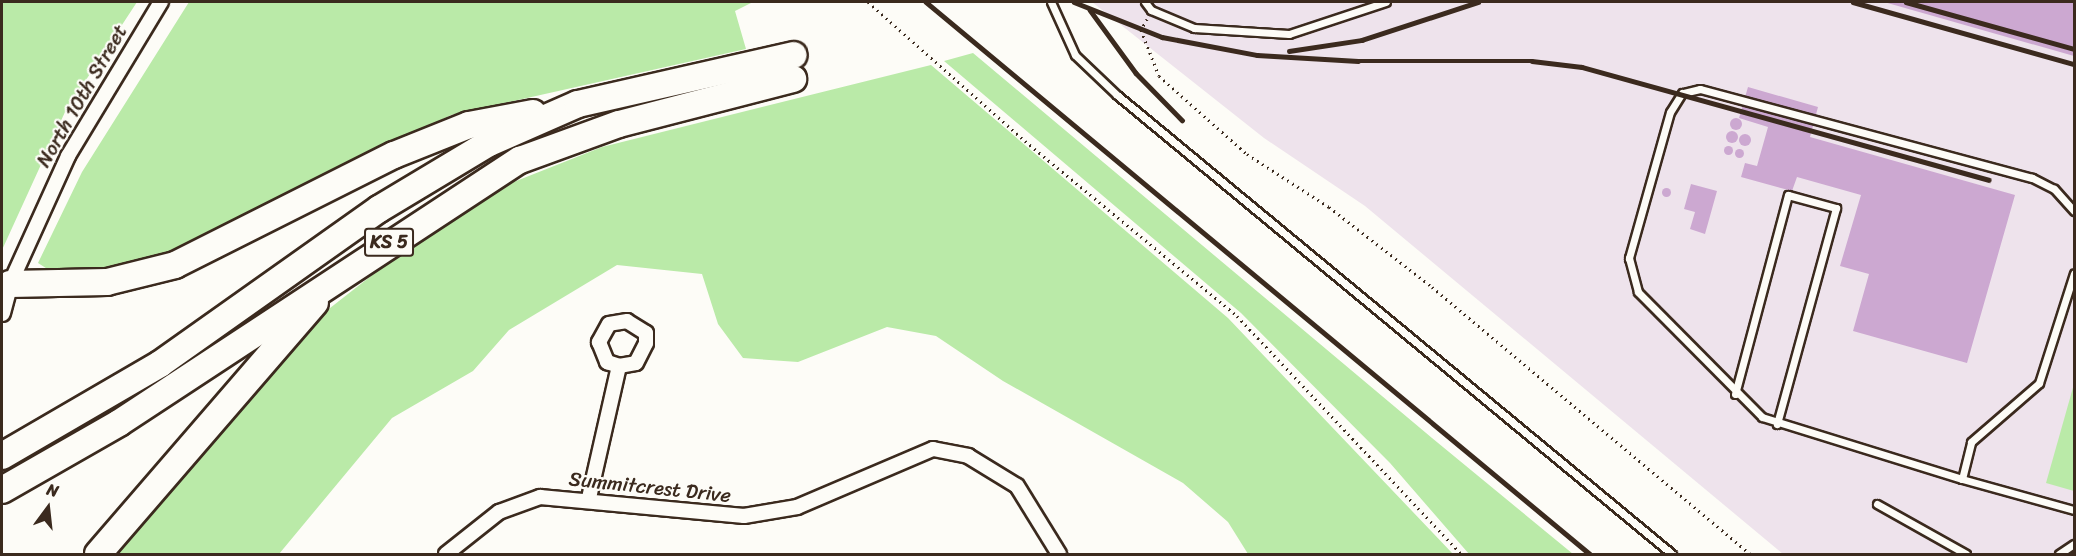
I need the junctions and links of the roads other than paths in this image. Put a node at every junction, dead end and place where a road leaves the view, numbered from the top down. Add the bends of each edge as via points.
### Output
1 (161, 2) edge
2 (1051, 2) edge
3 (1145, 2) edge
4 (1386, 2) edge
5 (578, 104) junction
6 (2074, 211) edge
7 (344, 271) junction
8 (2074, 273) edge
9 (10, 284) junction
10 (2, 313) edge
11 (619, 366) dead end
12 (1735, 393) junction
13 (1777, 424) junction
14 (2, 456) edge
15 (1962, 479) junction
16 (11, 486) edge
17 (589, 498) junction
18 (1877, 504) dead end
19 (2074, 510) edge
20 (2074, 544) edge
21 (98, 555) edge
22 (446, 555) edge
23 (1059, 555) edge
24 (1672, 555) edge
25 (1966, 555) edge
26 (2059, 555) edge

1 - 9 street, North 10th Street via 68,156
2 - 24 lane via 1075,55 1117,95
3 - 4 lane via 1151,10 1194,28 1289,34
5 - 7 highway, KS 5 via 793,67 520,160
5 - 9 highway via 469,125 394,155 176,265 107,282
5 - 14 highway, KS 5 via 489,143 379,209 160,364
6 - 12 lane via 2054,189 2032,178 1700,89 1682,93 1670,112 1629,258 1632,276 1638,292
7 - 16 highway, KS 5 via 119,423
7 - 21 highway
8 - 15 lane via 2039,383 1971,442
9 - 10 street, North 10th Street
11 - 17 street
12 - 13 lane
12 - 13 lane via 1788,195 1836,208
13 - 15 lane
15 - 19 lane
17 - 22 street, Summitcrest Drive via 540,497 513,505 474,528
17 - 23 street, Summitcrest Drive via 744,516 807,503 920,451 952,451 987,465 1017,486
18 - 25 lane
20 - 26 lane

